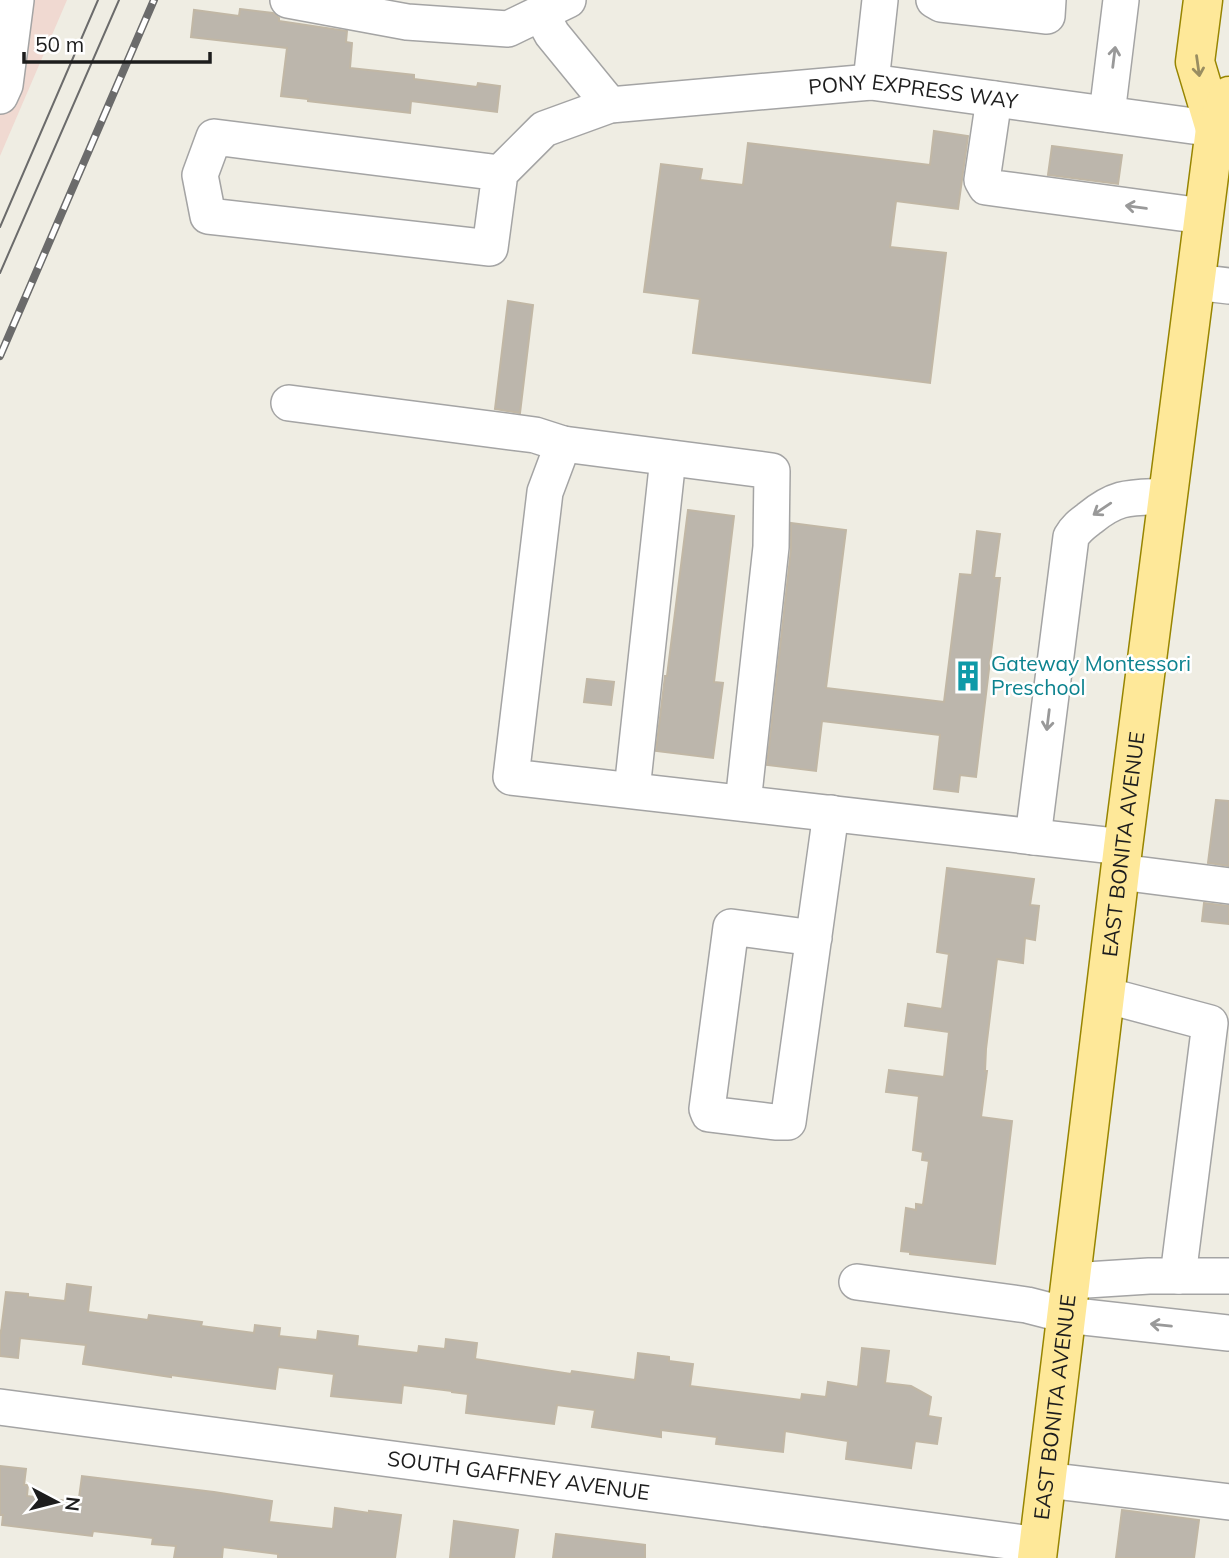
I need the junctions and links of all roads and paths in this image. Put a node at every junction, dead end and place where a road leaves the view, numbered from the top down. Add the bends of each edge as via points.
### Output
1 (16, 0) edge
2 (288, 0) edge
3 (880, 0) edge
4 (934, 0) edge
5 (1048, 0) edge
6 (1121, 0) edge
7 (1203, 0) edge
8 (554, 7) edge
9 (871, 82) junction
10 (0, 96) edge
11 (994, 99) junction
12 (610, 105) junction
13 (1107, 114) junction
14 (1224, 119) edge
15 (500, 173) junction
16 (1203, 216) junction
17 (1212, 284) edge
18 (289, 403) dead end
19 (563, 444) junction
20 (668, 458) junction
21 (1168, 496) junction
22 (632, 790) junction
23 (743, 803) junction
24 (831, 813) junction
25 (1032, 837) junction
26 (1122, 860) junction
27 (1229, 886) edge
28 (814, 938) junction
29 (1105, 995) junction
30 (1178, 1276) junction
31 (1229, 1276) edge
32 (857, 1282) dead end
33 (1069, 1298) junction
34 (1229, 1333) edge
35 (0, 1407) edge
36 (1046, 1480) junction
37 (1229, 1502) edge
38 (1038, 1551) edge

1 - 10 street
2 - 8 street via 407,22 508,29
3 - 9 street
4 - 5 street via 1046,16
13 -> 6 street
7 -> 14 main road, EAST BONITA AVENUE via 1195,62
8 - 12 street via 552,34
9 - 11 street, PONY EXPRESS WAY
9 - 12 street, PONY EXPRESS WAY
11 - 13 street, PONY EXPRESS WAY
16 -> 11 street via 986,187 982,180
12 - 15 street, PONY EXPRESS WAY via 544,129
13 - 14 street, PONY EXPRESS WAY
14 - 16 main road, EAST BONITA AVENUE
15 - 15 street via 214,137 200,175 208,216 490,248
16 - 17 main road, EAST BONITA AVENUE
17 - 21 main road, EAST BONITA AVENUE
18 - 19 street via 535,435
19 - 20 street
19 - 22 street via 545,492 510,776
20 - 22 street
20 - 23 street via 772,471 771,547
21 -> 25 street via 1115,500 1071,537
21 - 26 main road, EAST BONITA AVENUE
22 - 23 street
23 - 24 street
24 - 25 street
24 - 28 street
25 - 26 street
26 - 27 street
26 - 29 main road, EAST BONITA AVENUE
28 - 28 street via 788,1122 709,1114 732,928
29 - 30 street via 1210,1023
29 - 33 main road, EAST BONITA AVENUE
30 - 31 street
30 - 33 street
32 - 33 street via 1027,1305
34 -> 33 street
33 - 36 main road, EAST BONITA AVENUE
35 - 38 street, SOUTH GAFFNEY AVENUE
36 - 37 street
36 - 38 main road, EAST BONITA AVENUE

